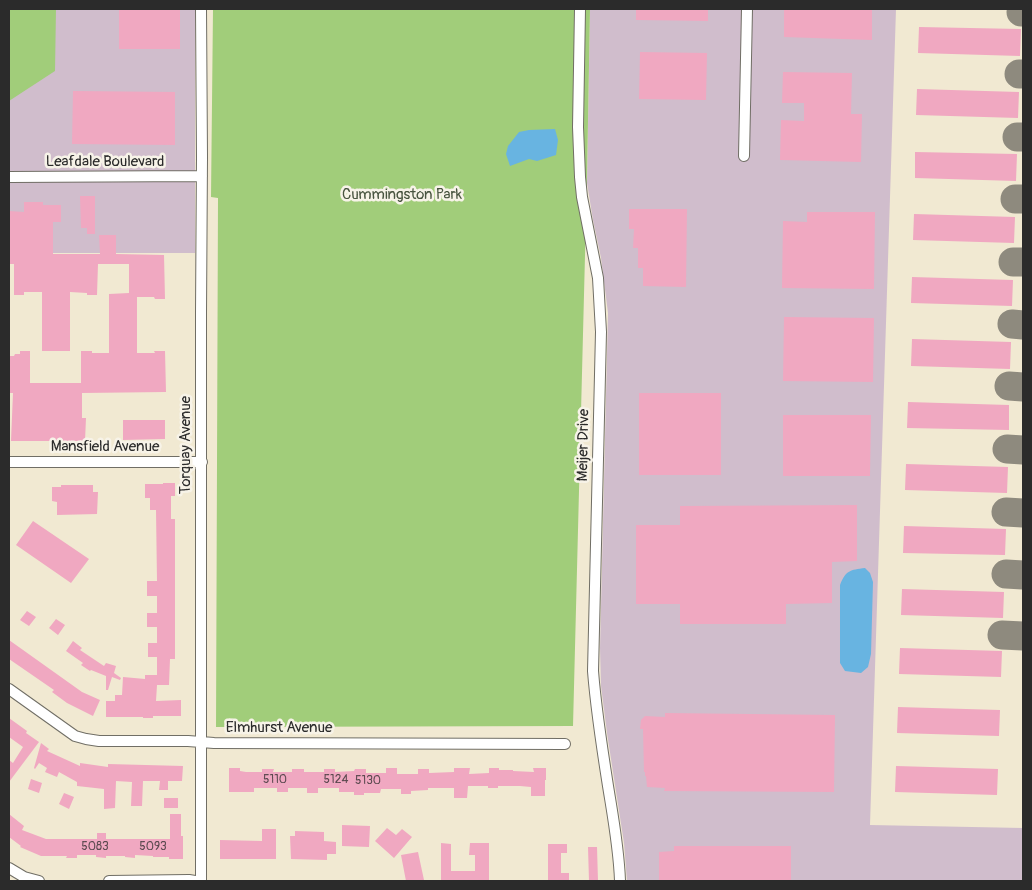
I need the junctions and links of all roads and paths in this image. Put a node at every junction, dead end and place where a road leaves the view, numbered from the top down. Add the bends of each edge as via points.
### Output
1 (201, 9) edge
2 (580, 9) edge
3 (747, 9) edge
4 (744, 156) dead end
5 (202, 176) junction
6 (9, 177) edge
7 (9, 462) edge
8 (202, 462) junction
9 (9, 689) edge
10 (202, 742) junction
11 (565, 744) dead end
12 (9, 868) edge
13 (39, 881) edge
14 (109, 881) edge
15 (194, 881) edge
16 (201, 881) edge
17 (620, 881) edge

1 - 5 street, Torquay Avenue
2 - 17 street, Meijer Drive via 580,177 598,278 601,332 594,671
3 - 4 street
5 - 6 street, Leafdale Boulevard
5 - 8 street, Torquay Avenue
7 - 8 street, Mansfield Avenue
8 - 10 street, Torquay Avenue
9 - 10 street, Elmhurst Avenue via 81,738
10 - 11 street, Elmhurst Avenue
10 - 16 street, Torquay Avenue
12 - 13 street via 24,878
14 - 15 street

